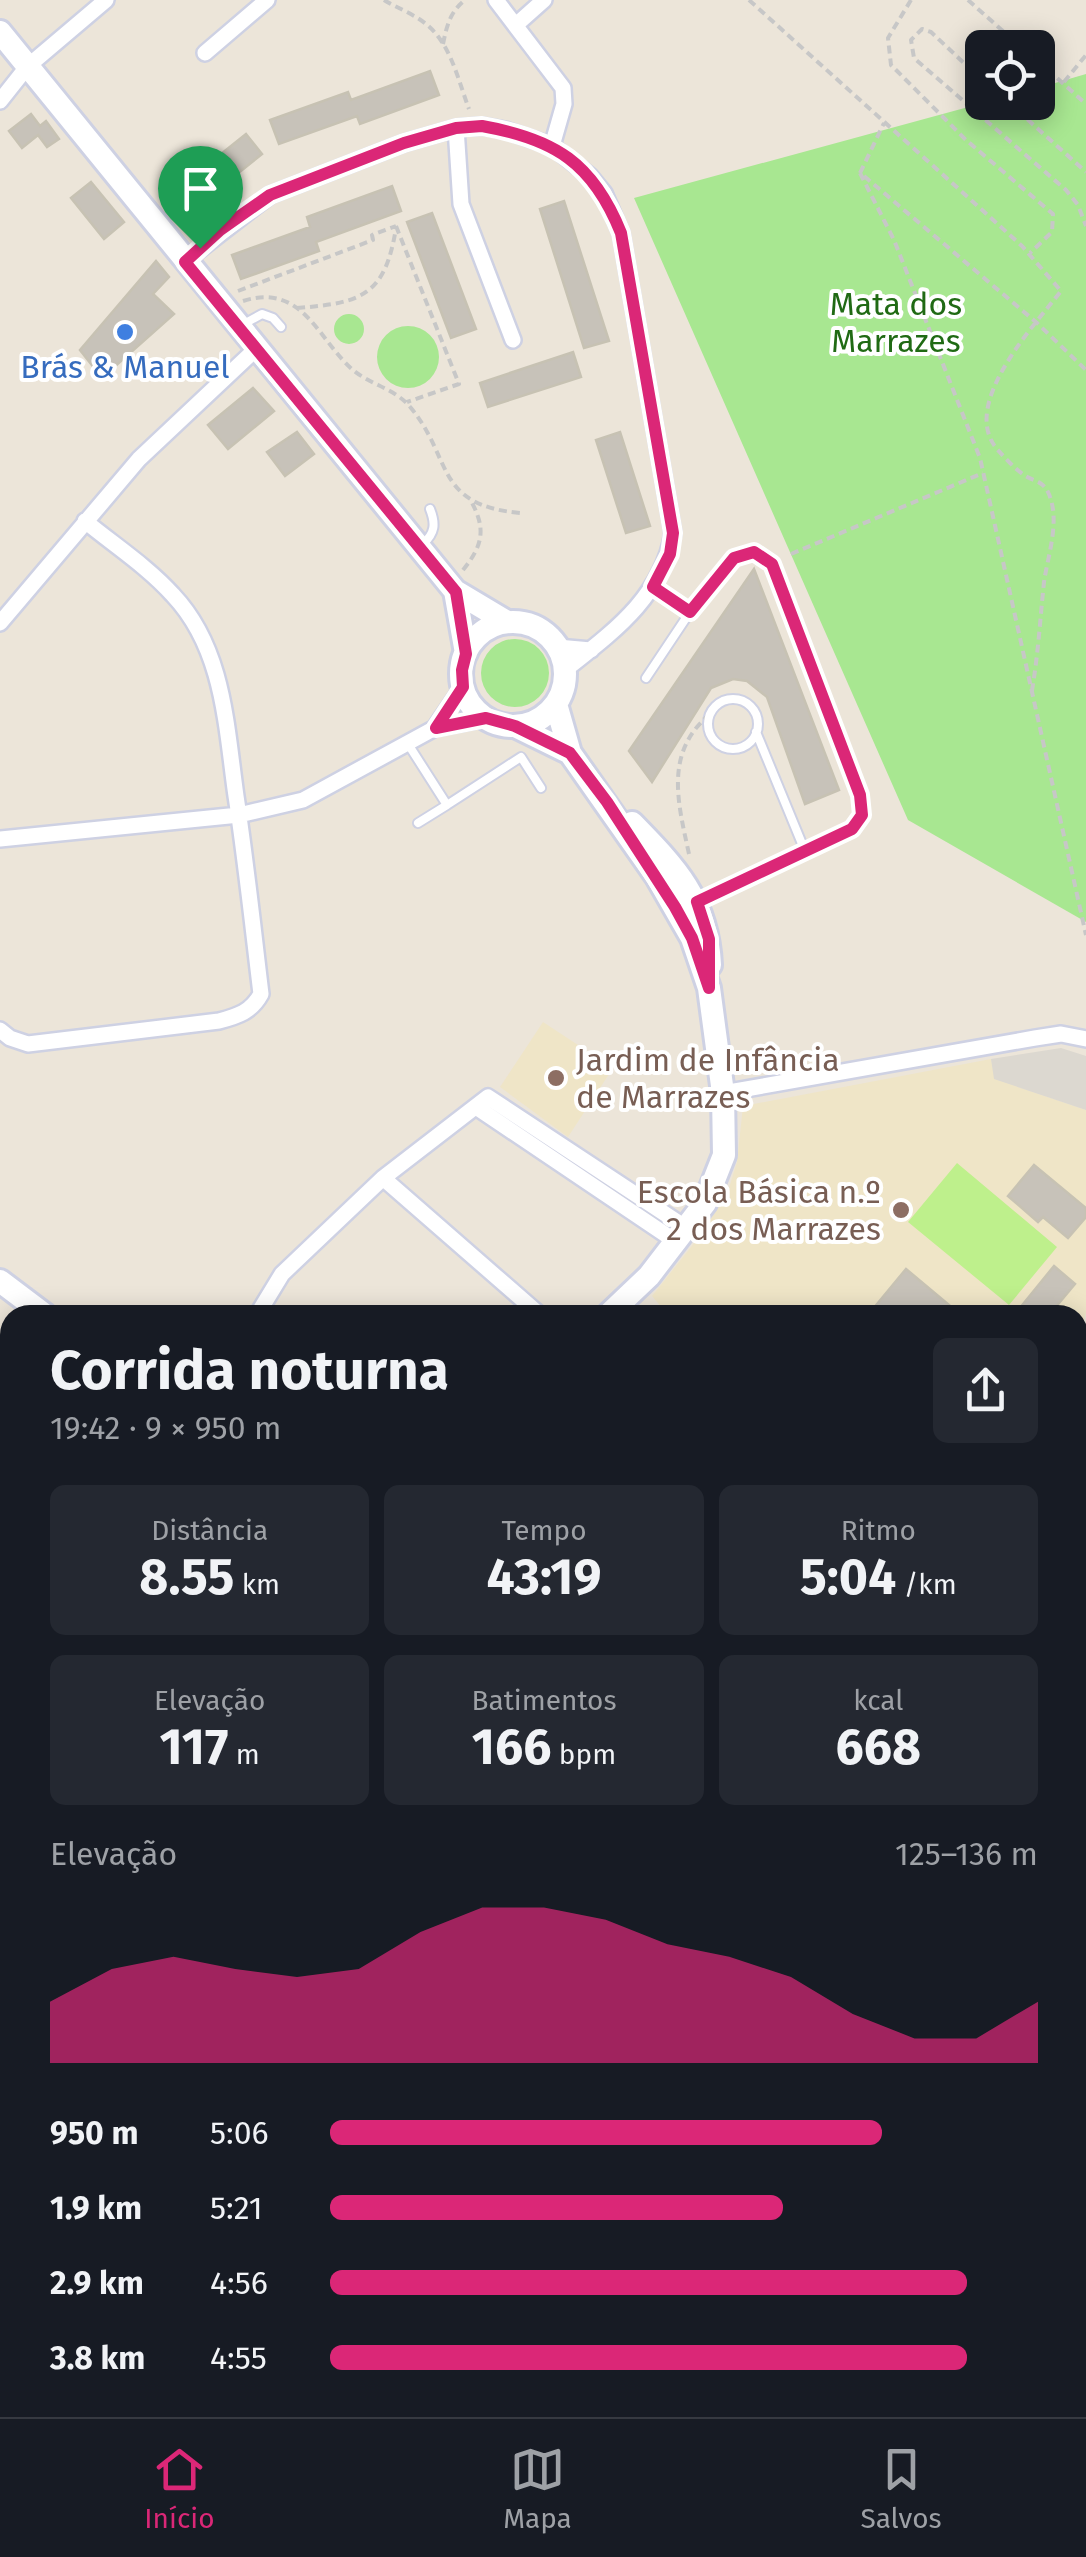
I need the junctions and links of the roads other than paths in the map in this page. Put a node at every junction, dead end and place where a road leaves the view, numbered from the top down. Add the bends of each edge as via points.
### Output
1 (106, 0) edge
2 (267, 0) edge
3 (496, 0) edge
4 (544, 0) edge
5 (517, 24) junction
6 (0, 32) edge
7 (205, 53) dead end
8 (26, 67) junction
9 (0, 100) edge
10 (456, 128) junction
11 (552, 146) junction
12 (185, 262) junction
13 (239, 327) junction
14 (280, 327) dead end
15 (513, 340) dead end
16 (256, 348) junction
17 (430, 509) dead end
18 (85, 521) junction
19 (420, 547) junction
20 (458, 582) junction
21 (653, 587) junction
22 (690, 612) junction
23 (508, 622) junction
24 (0, 623) edge
25 (558, 647) junction
26 (591, 650) junction
27 (466, 654) junction
28 (565, 670) junction
29 (646, 678) dead end
30 (463, 687) junction
31 (556, 704) junction
32 (486, 718) junction
33 (515, 726) junction
34 (436, 728) junction
35 (756, 732) junction
36 (408, 744) junction
37 (570, 753) junction
38 (541, 788) dead end
39 (447, 805) junction
40 (239, 816) junction
41 (418, 824) dead end
42 (0, 839) edge
43 (805, 852) junction
44 (686, 904) junction
45 (0, 1030) edge
46 (1086, 1039) edge
47 (723, 1093) junction
48 (383, 1178) junction
49 (683, 1236) junction
50 (0, 1281) edge
51 (32, 1305) edge
52 (263, 1305) edge
53 (529, 1305) edge
54 (617, 1305) edge

1 - 8 street
2 - 7 street
3 - 5 street
4 - 5 street
5 - 11 street via 563,88
6 - 8 main road
8 - 9 street
8 - 12 main road
10 - 11 street via 506,130
10 - 12 street via 270,195
10 - 15 street via 461,204
11 - 21 street via 597,185 621,233 673,533
12 - 13 main road
13 - 14 lane via 262,314
13 - 16 main road
16 - 18 street via 139,459
16 - 19 main road
17 - 19 lane via 432,536
18 - 24 street
18 - 40 street via 173,594 203,638 222,694
19 - 20 main road
20 - 23 main road
20 - 27 main road
21 - 22 lane
21 - 26 street
22 - 29 lane
22 - 43 lane via 734,558 754,552 772,564 862,805 852,829
23 - 25 main road via 536,627
23 - 27 main road via 482,632
25 - 26 street
25 - 28 main road
26 - 28 street
27 - 30 main road
28 - 31 main road
30 - 32 main road
30 - 34 street
31 - 33 main road via 542,718
31 - 37 main road
32 - 33 main road
32 - 34 street
33 - 37 main road
34 - 36 street
35 - 35 lane via 742,747 726,748 709,731 710,714 728,699 744,701 756,713
35 - 43 lane
36 - 39 lane
36 - 40 street via 303,800
37 - 44 main road
38 - 39 lane via 521,757
39 - 41 lane
40 - 42 street
40 - 45 street via 261,994 254,1006 219,1021 28,1044
43 - 44 lane
44 - 47 main road via 709,939
46 - 47 street via 1035,1038
47 - 49 main road via 720,1170
48 - 49 street via 488,1096
48 - 52 street via 282,1274
48 - 53 street
49 - 54 main road
50 - 51 main road

